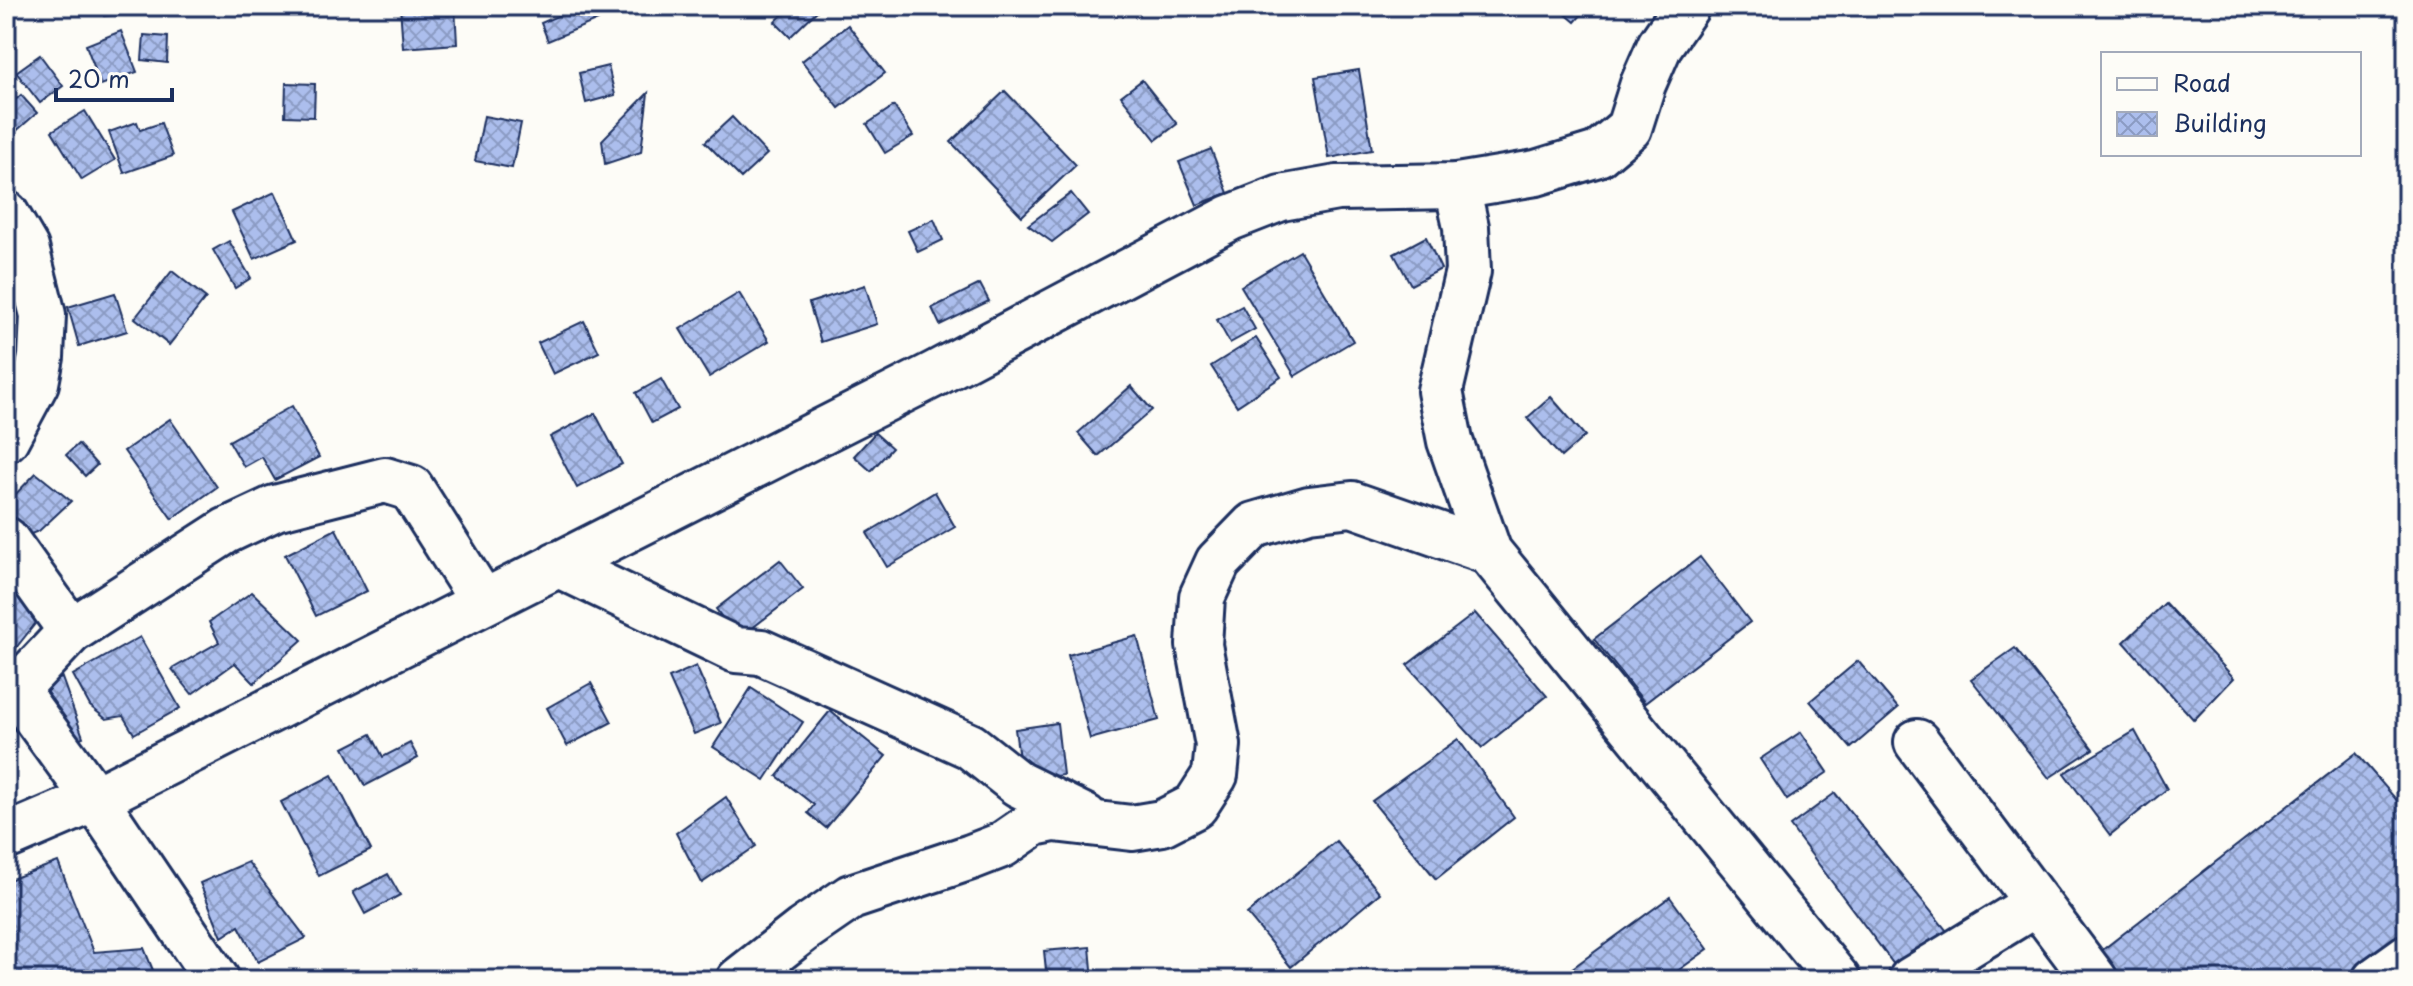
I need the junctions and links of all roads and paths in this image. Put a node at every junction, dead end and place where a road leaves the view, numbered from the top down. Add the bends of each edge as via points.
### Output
1 (1687, 6) edge
2 (1457, 186) junction
3 (6, 214) edge
4 (6, 439) edge
5 (6, 540) edge
6 (1489, 552) junction
7 (557, 564) junction
8 (483, 602) junction
9 (71, 631) junction
10 (1917, 742) dead end
11 (95, 799) junction
12 (1098, 824) junction
13 (6, 837) edge
14 (2037, 903) junction
15 (2407, 957) edge
16 (750, 977) edge
17 (217, 980) edge
18 (1838, 980) edge
19 (1911, 980) edge
20 (2095, 980) edge
21 (2375, 980) edge

1 - 2 street via 1660,45 1629,128 1598,154 1536,173
2 - 6 street via 1468,271 1440,391 1450,441
2 - 7 street via 1337,188 1281,198 1230,218
3 - 4 street via 26,248 43,315 36,383
5 - 9 street
6 - 12 street via 1352,504 1309,509 1254,525 1218,562 1202,597 1199,645 1218,745 1215,775 1195,806 1162,823 1132,828
6 - 18 street
7 - 8 street
7 - 12 street via 736,650 761,652 970,746 1018,784
8 - 9 street via 411,488 385,480 275,508 226,531
8 - 11 street
9 - 11 street via 24,681 22,699
10 - 14 street
11 - 13 street
11 - 17 street
12 - 16 street via 1054,819 1034,823 1002,845 851,897
14 - 19 street
14 - 20 street
15 - 21 street

